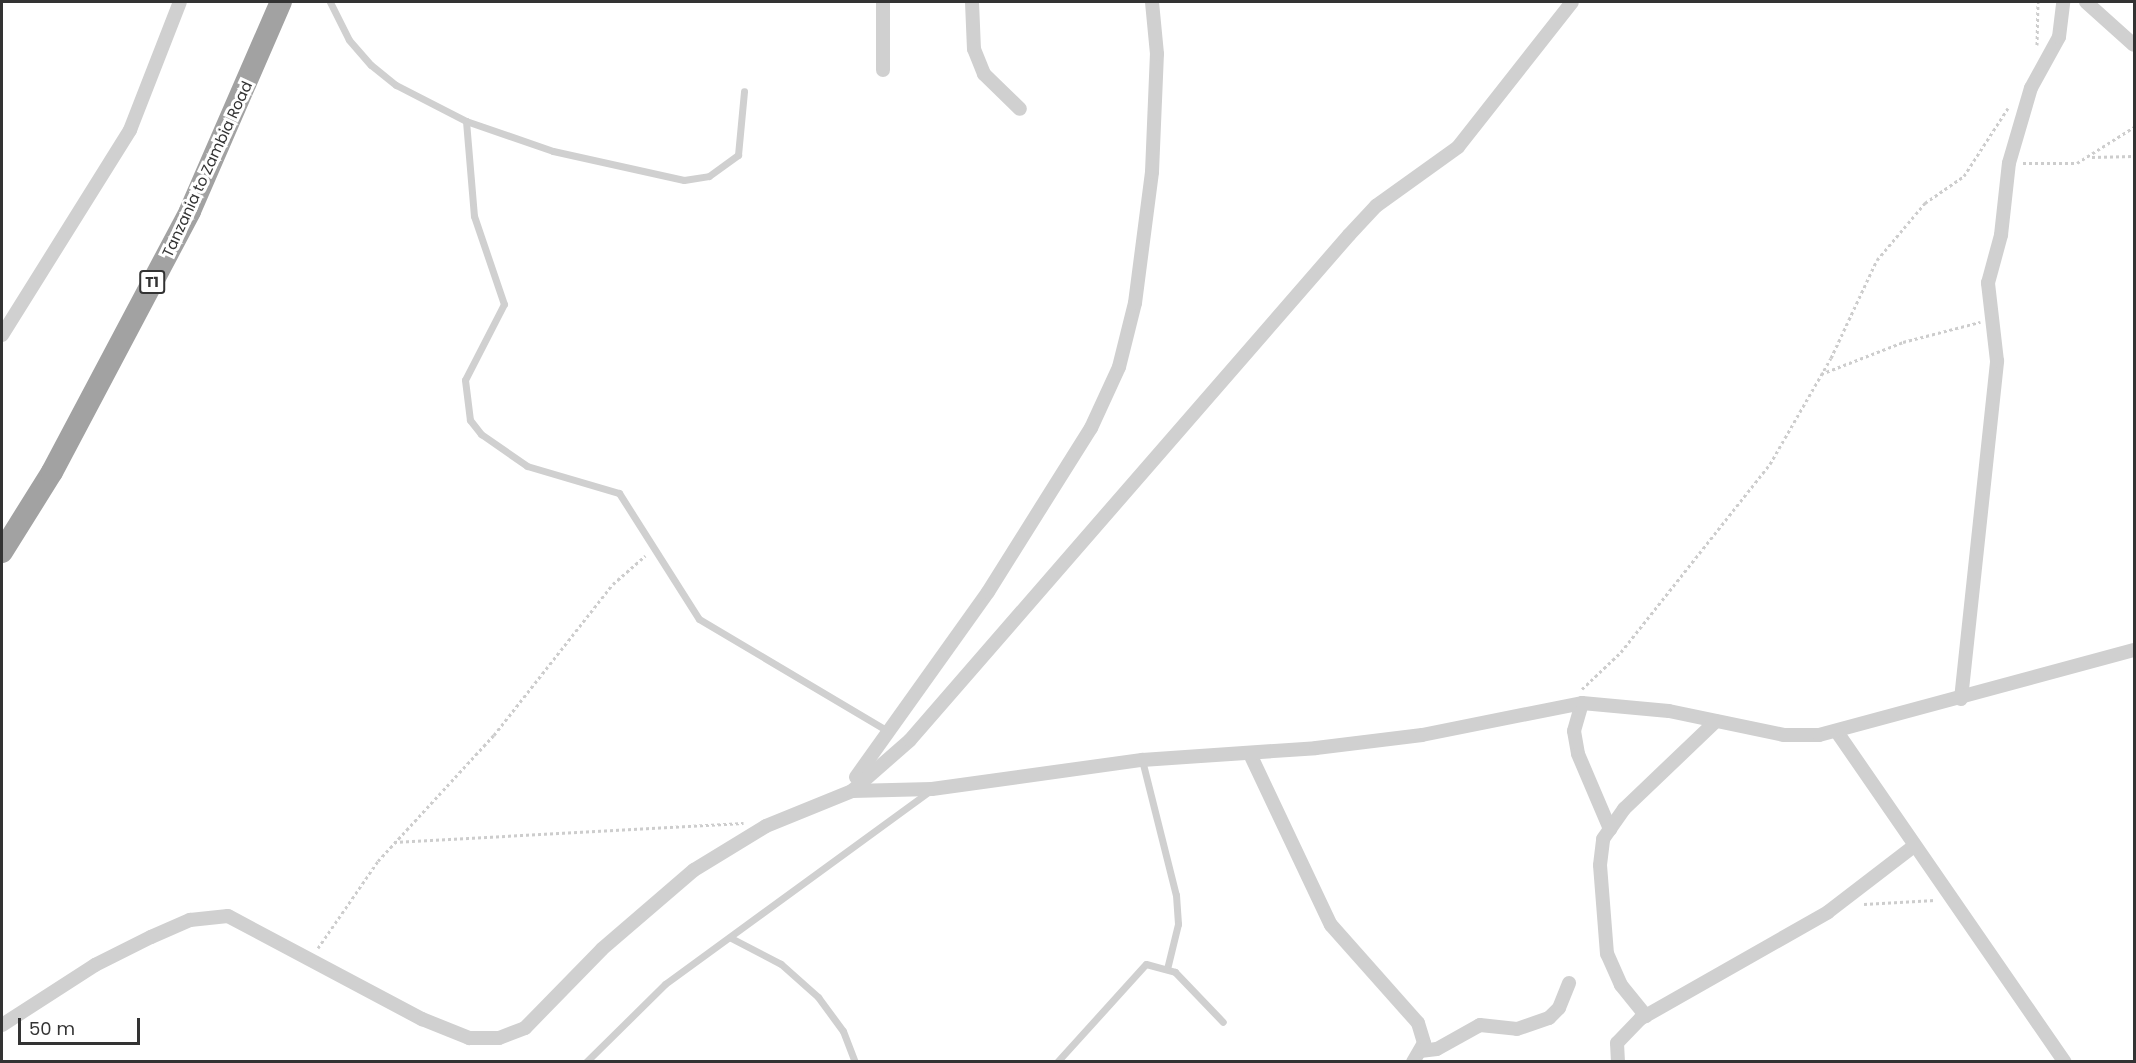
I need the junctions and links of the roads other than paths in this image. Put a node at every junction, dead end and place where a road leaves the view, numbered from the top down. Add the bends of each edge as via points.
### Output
1 (180, 2) edge
2 (281, 2) edge
3 (330, 2) edge
4 (883, 2) edge
5 (972, 2) edge
6 (1152, 2) edge
7 (1572, 2) edge
8 (2063, 2) edge
9 (2086, 2) edge
10 (2134, 45) edge
11 (883, 70) dead end
12 (744, 91) dead end
13 (1020, 109) dead end
14 (465, 121) junction
15 (2, 335) edge
16 (2, 552) edge
17 (2134, 650) edge
18 (1961, 699) junction
19 (1576, 704) junction
20 (1716, 721) junction
21 (888, 730) junction
22 (1837, 732) junction
23 (1250, 754) junction
24 (1142, 760) junction
25 (932, 789) junction
26 (852, 791) junction
27 (832, 799) junction
28 (1610, 829) junction
29 (1914, 846) junction
30 (731, 938) junction
31 (1167, 969) junction
32 (1569, 983) dead end
33 (1646, 1016) junction
34 (1223, 1022) dead end
35 (2, 1025) edge
36 (1417, 1056) edge
37 (1059, 1061) edge
38 (586, 1062) edge
39 (855, 1062) edge
40 (1618, 1062) edge
41 (2065, 1062) edge

1 - 15 street via 130,130
2 - 16 highway, Tanzania to Zambia Road / T1 via 190,211 52,472
3 - 14 lane via 349,40 371,65 396,85
4 - 11 street
5 - 13 street via 974,49 984,74
6 - 21 street via 1157,54 1152,172 1135,303 1119,367 1091,428 988,592
7 - 26 street via 1458,147 1376,206 1000,641 910,740
8 - 18 street via 2059,38 2031,88 2009,163 2001,235 1988,283 1997,361
9 - 10 street
12 - 14 lane via 738,155 709,176 684,180 554,151
14 - 21 lane via 474,216 504,304 465,380 470,420 481,434 527,466 619,493 699,619
17 - 18 street
18 - 22 street
19 - 20 street
19 - 23 street via 1422,735
19 - 28 street via 1574,730 1578,754
20 - 22 street via 1784,735
20 - 28 street
21 - 27 street via 866,767
22 - 29 street
23 - 24 street
23 - 36 street via 1316,900 1360,962 1418,1023 1424,1043
24 - 25 street
24 - 31 lane via 1176,895 1178,924
25 - 26 street
25 - 30 lane
26 - 27 street
27 - 35 street via 766,826 694,870 602,950 525,1028 499,1038 469,1038 422,1019 228,916 190,920 95,964
28 - 33 street via 1600,865 1607,954 1621,985
29 - 33 street via 1760,955
29 - 41 street
30 - 38 lane via 665,984
30 - 39 lane via 781,964 818,997 843,1031
31 - 34 lane
31 - 37 lane via 1146,964
32 - 36 street via 1560,1008 1549,1018 1517,1029 1480,1025
33 - 40 street via 1623,1032

